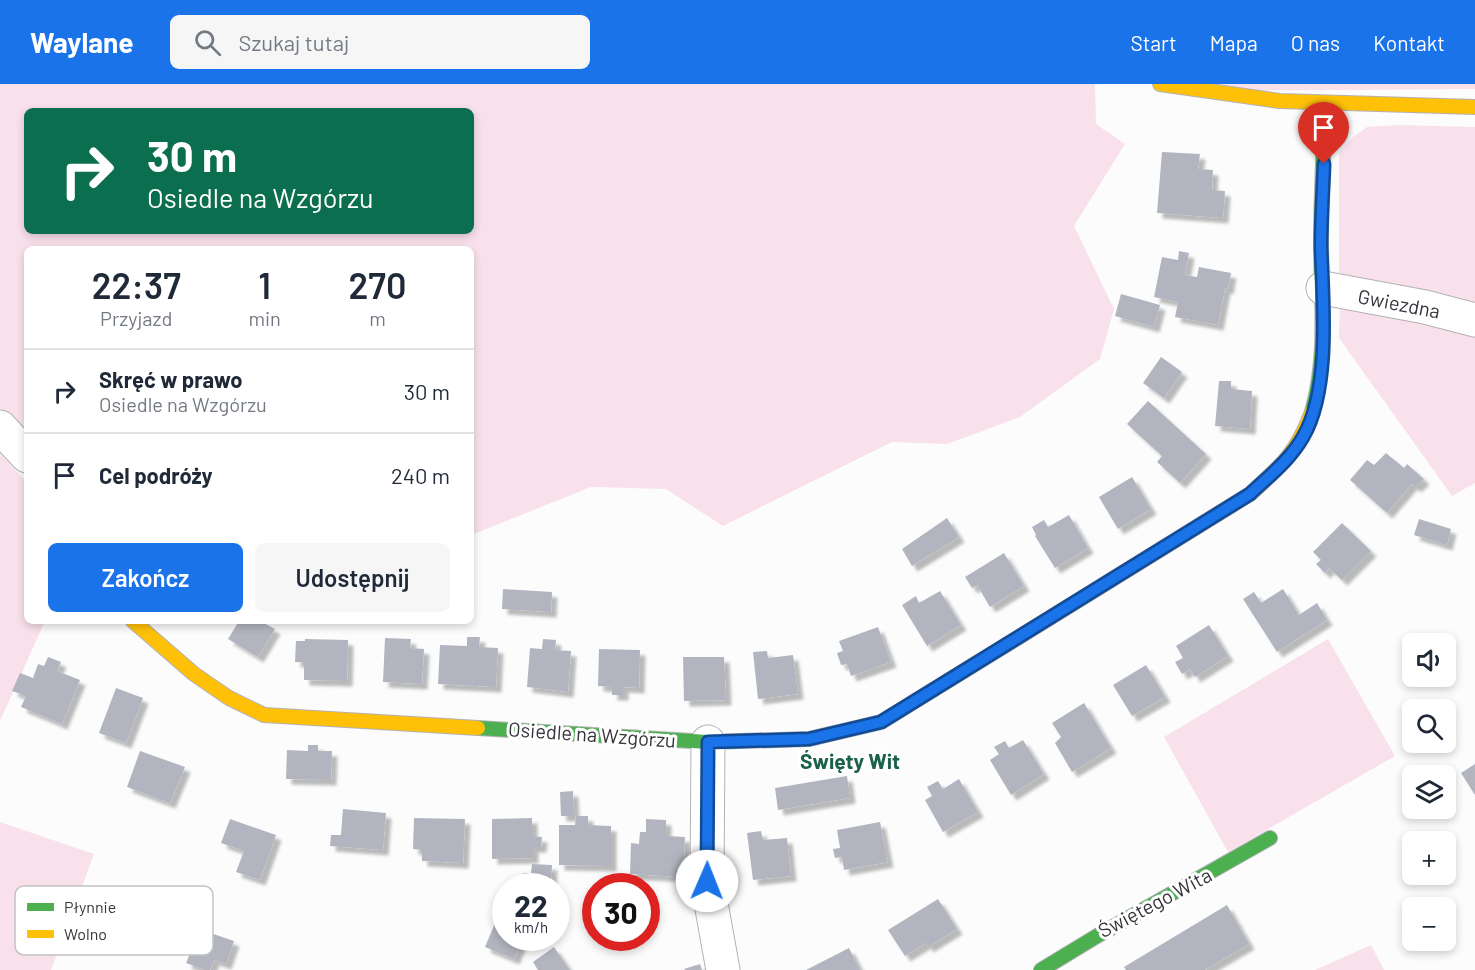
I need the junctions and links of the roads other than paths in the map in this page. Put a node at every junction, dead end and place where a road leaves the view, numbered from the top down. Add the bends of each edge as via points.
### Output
1 (1160, 84) edge
2 (1203, 88) edge
3 (1325, 103) junction
4 (1475, 108) edge
5 (1323, 288) junction
6 (1475, 320) edge
7 (0, 427) edge
8 (24, 453) edge
9 (137, 624) edge
10 (708, 742) junction
11 (1270, 838) dead end
12 (723, 970) edge
13 (1041, 970) edge

1 - 2 street
2 - 3 street via 1280,101
3 - 4 street
3 - 5 street, Osiedle na Wzgórzu
5 - 6 street, Gwiezdna
5 - 10 street, Osiedle na Wzgórzu via 1321,373 1315,405 1303,436 1284,462 1250,494 881,722 809,739
7 - 8 street
9 - 10 street, Osiedle na Wzgórzu via 205,682 264,715
10 - 12 street via 707,881
11 - 13 street, Świętego Wita via 1087,940

